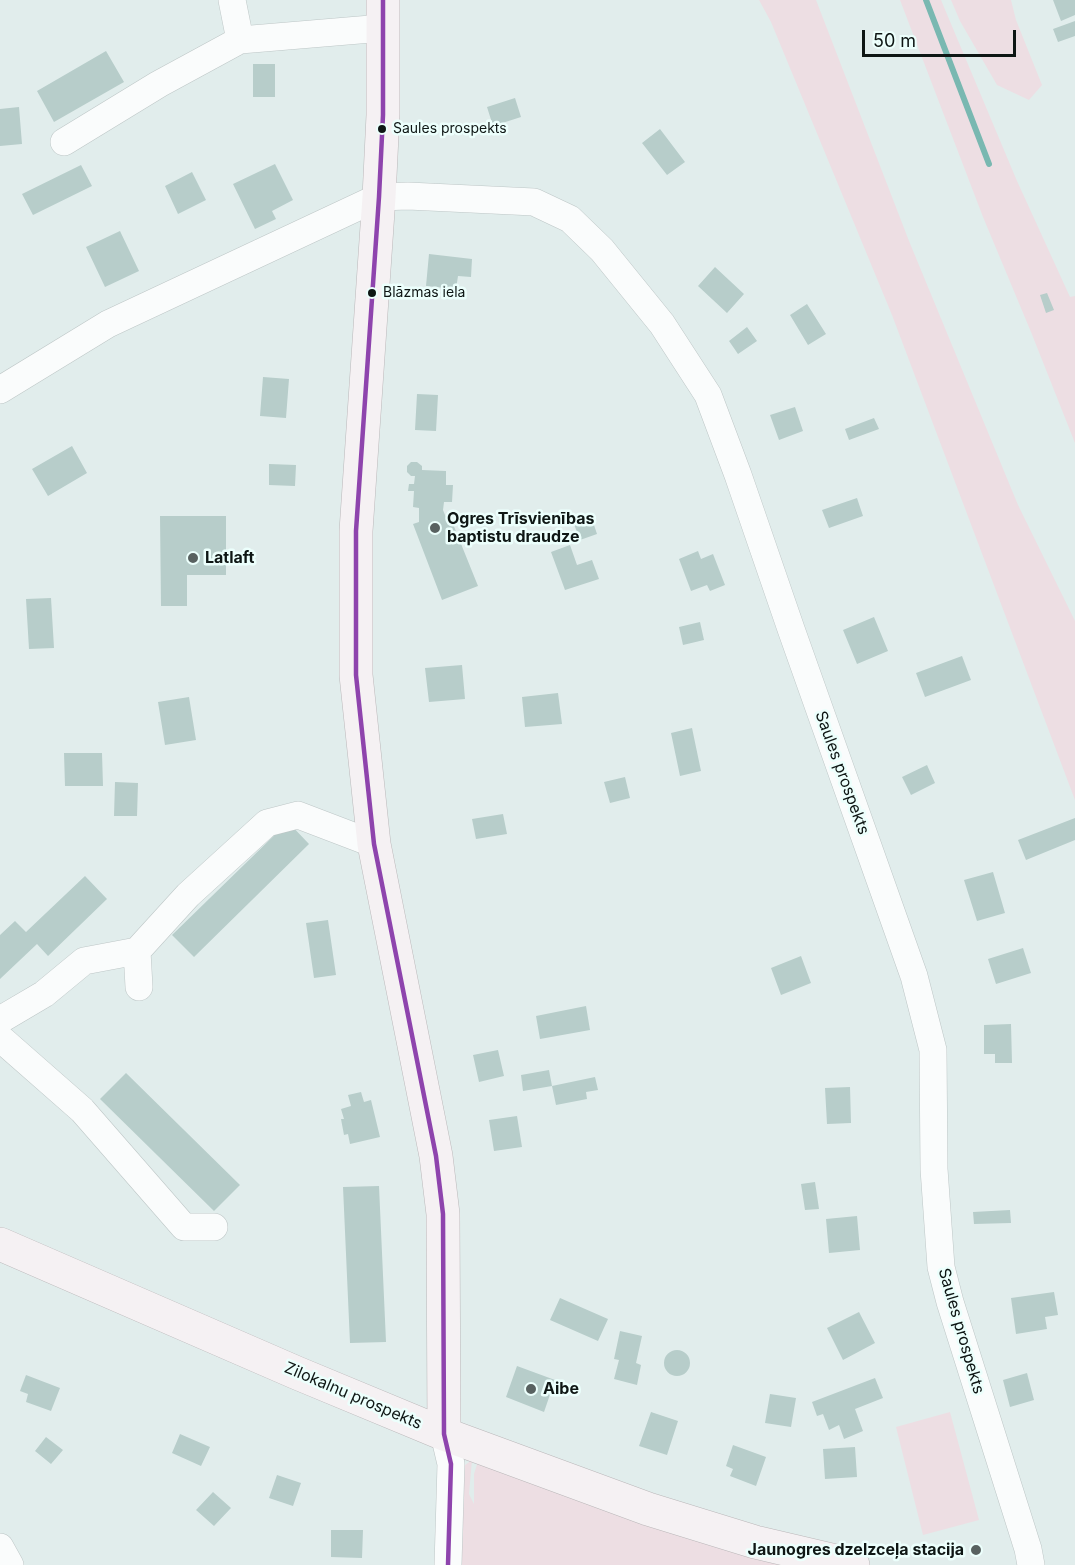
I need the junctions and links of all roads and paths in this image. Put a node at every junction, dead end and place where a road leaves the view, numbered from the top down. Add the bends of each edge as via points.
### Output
1 (232, 0) edge
2 (383, 14) edge
3 (240, 40) junction
4 (64, 142) dead end
5 (379, 197) junction
6 (0, 390) edge
7 (374, 844) junction
8 (137, 951) junction
9 (139, 987) dead end
10 (0, 1020) edge
11 (0, 1038) edge
12 (214, 1227) dead end
13 (0, 1244) edge
14 (444, 1434) junction
15 (0, 1547) edge
16 (10, 1565) edge
17 (448, 1565) edge
18 (853, 1565) edge
19 (1031, 1565) edge

1 - 3 street
2 - 3 street
2 - 5 main road
3 - 4 street
5 - 6 street via 108,324
5 - 7 main road via 356,531 356,675
5 - 19 street, Saules prospekts via 534,202 570,219 602,250 662,324 708,395 914,976 933,1050 933,1146 941,1267
7 - 8 street via 298,815 267,823 188,895
7 - 14 main road via 436,1155 443,1214
8 - 9 street
8 - 10 street via 84,961 44,994
11 - 12 street via 82,1110 184,1227
13 - 14 main road, Zilokalnu prospekts
14 - 17 street via 451,1464
14 - 18 main road, Zilokalnu prospekts via 648,1509 755,1542
15 - 16 street

